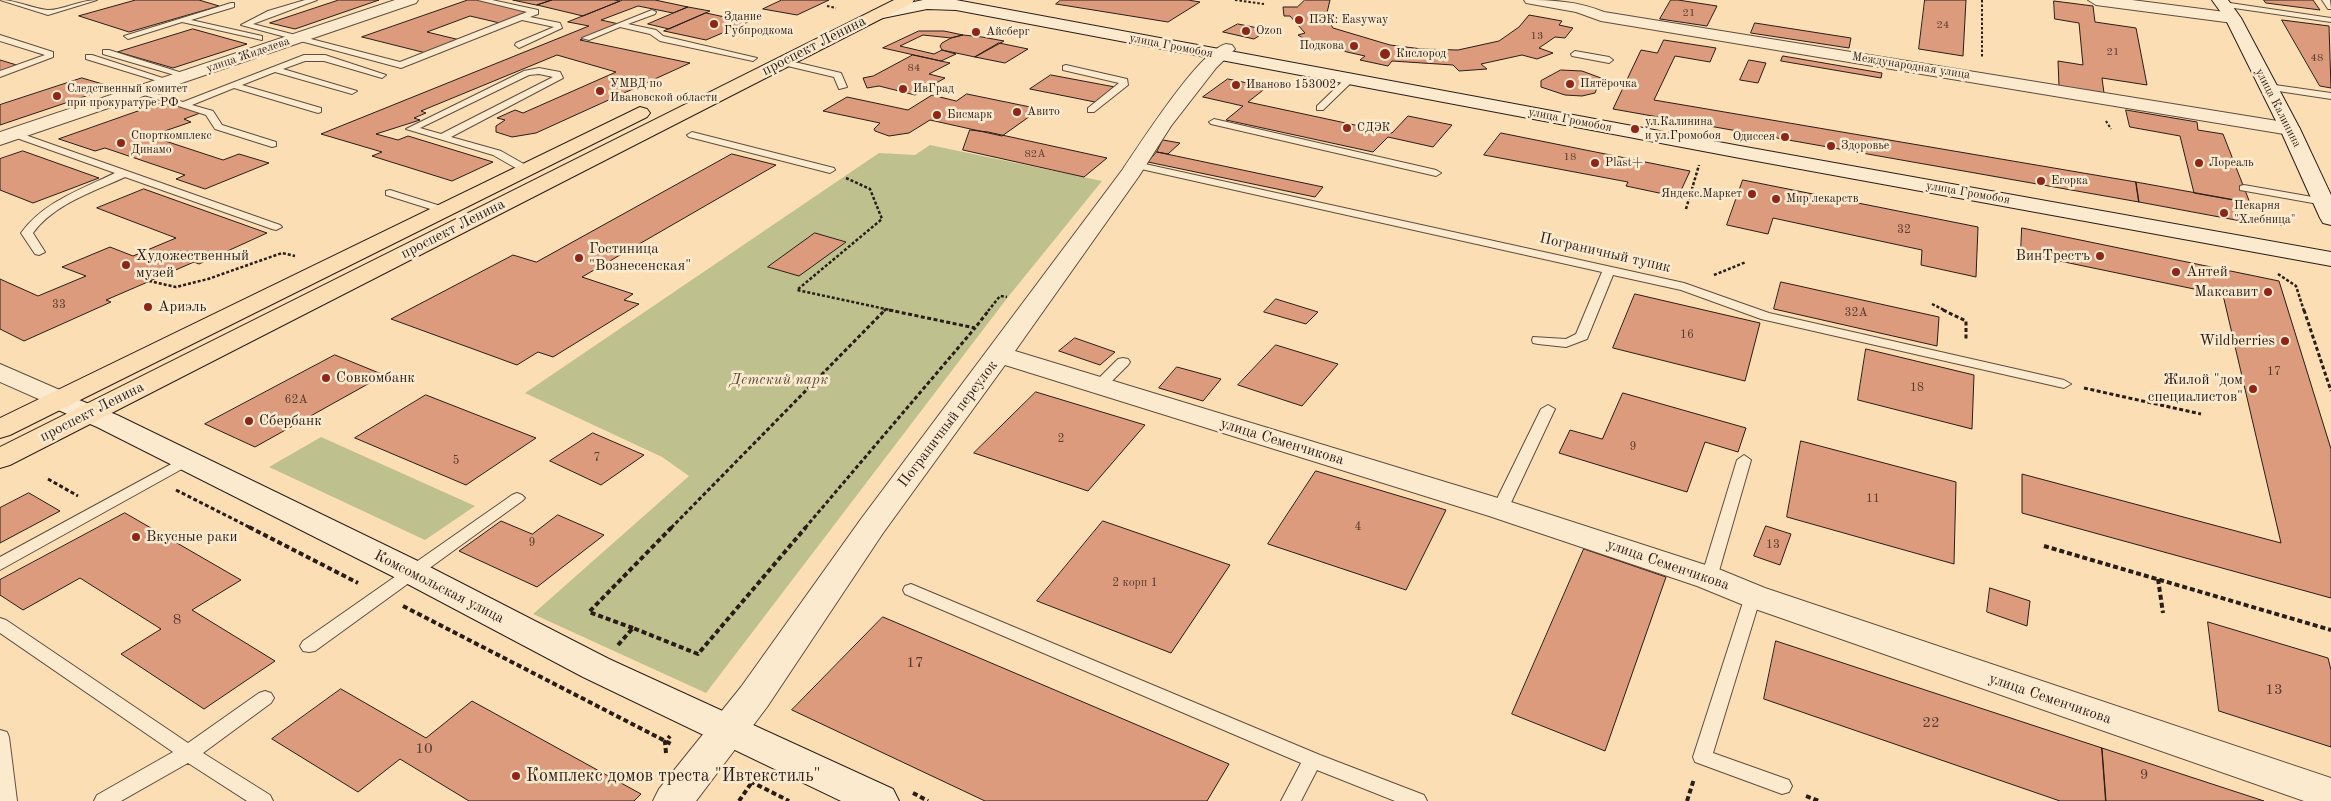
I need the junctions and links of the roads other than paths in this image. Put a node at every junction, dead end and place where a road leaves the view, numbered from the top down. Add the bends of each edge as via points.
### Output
1 (4, 0) edge
2 (93, 0) edge
3 (313, 0) edge
4 (410, 0) edge
5 (482, 0) edge
6 (906, 0) edge
7 (1532, 0) edge
8 (2096, 0) edge
9 (2326, 0) edge
10 (955, 2) edge
11 (231, 5) dead end
12 (874, 7) edge
13 (2331, 7) edge
14 (2226, 8) edge
15 (652, 12) dead end
16 (525, 18) junction
17 (182, 20) junction
18 (2331, 20) edge
19 (620, 25) junction
20 (128, 36) dead end
21 (0, 38) edge
22 (586, 38) dead end
23 (290, 41) junction
24 (520, 45) dead end
25 (106, 52) dead end
26 (1223, 52) junction
27 (1575, 54) dead end
28 (89, 57) dead end
29 (753, 58) junction
30 (1609, 60) dead end
31 (782, 62) junction
32 (1066, 68) dead end
33 (273, 69) junction
34 (0, 74) edge
35 (382, 75) dead end
36 (188, 76) junction
37 (1350, 79) junction
38 (170, 82) junction
39 (235, 86) junction
40 (842, 87) dead end
41 (2268, 87) junction
42 (140, 92) junction
43 (352, 92) dead end
44 (2331, 96) edge
45 (672, 97) dead end
46 (182, 105) junction
47 (654, 106) dead end
48 (1320, 108) dead end
49 (318, 110) dead end
50 (1092, 110) dead end
51 (1214, 122) dead end
52 (2290, 129) junction
53 (692, 134) dead end
54 (7, 137) edge
55 (444, 137) junction
56 (272, 144) dead end
57 (1136, 166) junction
58 (525, 170) junction
59 (830, 170) dead end
60 (1436, 172) dead end
61 (124, 173) junction
62 (2244, 188) dead end
63 (390, 193) dead end
64 (443, 210) junction
65 (2327, 210) edge
66 (276, 227) dead end
67 (2331, 248) edge
68 (40, 252) dead end
69 (2331, 259) edge
70 (1609, 270) junction
71 (1538, 340) dead end
72 (999, 355) junction
73 (1123, 362) dead end
74 (0, 372) edge
75 (2064, 384) road end
76 (1100, 386) junction
77 (59, 400) junction
78 (1548, 409) dead end
79 (89, 414) junction
80 (0, 429) edge
81 (0, 459) edge
82 (1744, 460) dead end
83 (186, 461) junction
84 (517, 498) dead end
85 (1500, 509) junction
86 (0, 564) edge
87 (412, 572) junction
88 (1709, 578) junction
89 (911, 590) dead end
90 (1753, 596) junction
91 (0, 624) edge
92 (309, 646) dead end
93 (265, 698) dead end
94 (729, 729) junction
95 (0, 737) edge
96 (188, 753) junction
97 (1313, 760) junction
98 (1782, 786) dead end
99 (2331, 794) edge
100 (7, 801) edge
101 (104, 801) edge
102 (263, 801) edge
103 (673, 801) edge
104 (879, 801) edge
105 (1291, 801) edge
106 (1417, 801) edge

1 - 2 lane via 48,13
3 - 23 lane via 245,25
4 - 23 street, улица Жиделева
5 - 16 lane via 535,12
6 - 12 highway, проспект Ленина
7 - 52 street, Международная улица via 1580,8 1601,16
8 - 14 street
9 - 13 lane
10 - 12 street, улица Громобоя
10 - 26 street, улица Громобоя
11 - 17 lane
12 - 29 highway, проспект Ленина
12 - 31 highway, проспект Ленина
14 - 18 lane
14 - 41 street, улица Калинина
15 - 19 lane
16 - 23 lane via 401,65
16 - 24 lane via 557,25 558,28
17 - 20 lane
17 - 23 lane
19 - 22 lane
19 - 29 lane via 653,32 660,38
21 - 34 lane via 50,54 42,61
23 - 36 street, улица Жиделева
25 - 36 lane
26 - 37 street, улица Громобоя
26 - 57 street, Пограничный переулок via 1163,124
26 - 67 street, улица Громобоя
27 - 30 lane
28 - 38 lane
29 - 45 highway, проспект Ленина
31 - 40 lane via 838,75
31 - 79 highway, проспект Ленина
32 - 50 lane via 1124,82
33 - 35 lane via 317,56
33 - 39 lane
33 - 43 lane
36 - 38 street, улица Жиделева
37 - 48 lane
37 - 69 street, улица Громобоя
38 - 42 street, улица Жиделева
39 - 46 lane
39 - 49 lane
41 - 44 lane
41 - 52 street, улица Калинина
42 - 46 lane
42 - 54 street, улица Жиделева
46 - 56 lane via 210,113 218,127
47 - 58 highway, проспект Ленина
51 - 60 lane
52 - 65 street, улица Калинина
53 - 59 lane
54 - 61 lane
55 - 55 lane via 411,129 526,73 539,70 557,74 558,78
55 - 58 lane via 497,153
57 - 70 lane, Пограничный тупик
57 - 72 street, Пограничный переулок
58 - 64 highway, проспект Ленина
61 - 66 lane
61 - 68 lane via 57,207 32,224 27,233
62 - 65 lane
63 - 64 lane
64 - 77 highway, проспект Ленина
70 - 71 lane via 1582,336 1561,345
70 - 75 lane, Пограничный тупик via 1684,287 1765,316
72 - 76 street, улица Семенчикова
72 - 94 street, Пограничный переулок via 872,526
73 - 76 lane
74 - 77 street, Комсомольская улица
76 - 85 street, улица Семенчикова
77 - 79 street, Комсомольская улица
77 - 80 highway, проспект Ленина
78 - 85 lane
79 - 81 highway, проспект Ленина
79 - 83 street, Комсомольская улица
82 - 88 lane
83 - 86 lane
83 - 87 street, Комсомольская улица
84 - 87 lane
85 - 88 street, улица Семенчикова
87 - 92 lane
87 - 94 street, Комсомольская улица via 596,668
88 - 90 street, улица Семенчикова
89 - 97 lane
90 - 98 lane via 1702,757
90 - 99 street, улица Семенчикова
91 - 96 lane
93 - 96 lane
94 - 103 street, Пограничный переулок
94 - 104 street, Комсомольская улица
95 - 100 lane
96 - 101 lane
96 - 102 lane
97 - 105 lane
97 - 106 lane

